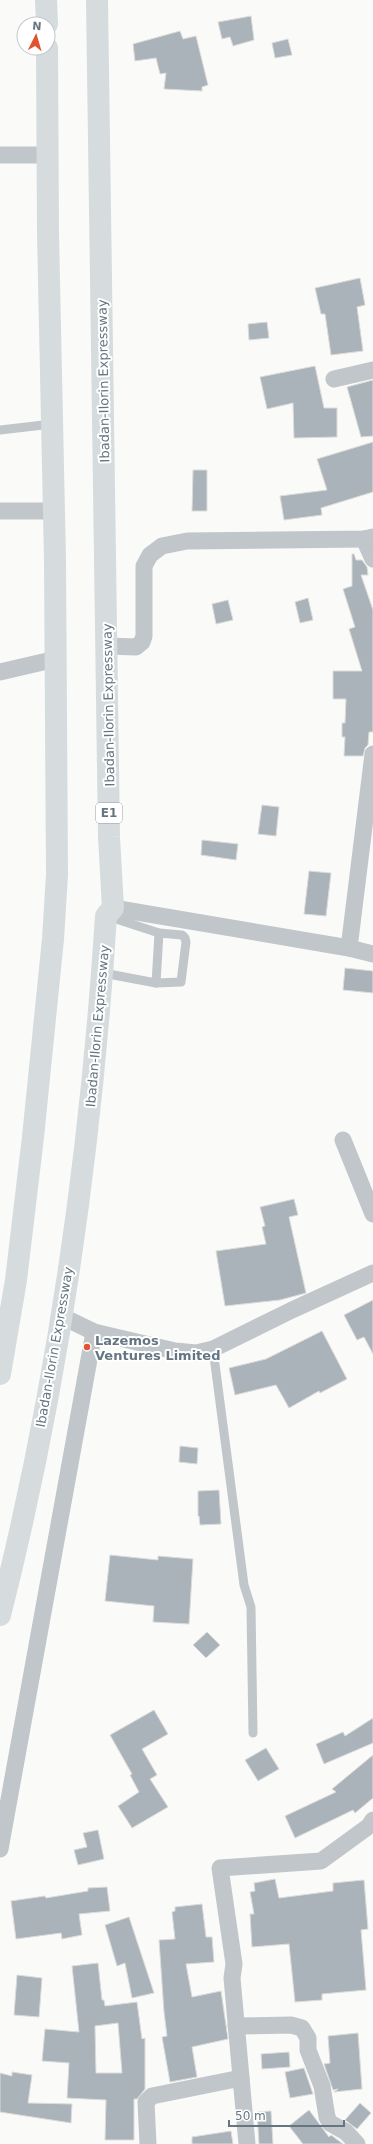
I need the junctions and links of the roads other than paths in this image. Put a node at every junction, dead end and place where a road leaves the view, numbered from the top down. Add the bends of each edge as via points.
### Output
1 (46, 0) edge
2 (97, 0) edge
3 (47, 16) edge
4 (47, 56) edge
5 (48, 154) junction
6 (0, 155) edge
7 (373, 370) edge
8 (334, 379) dead end
9 (52, 424) junction
10 (0, 430) edge
11 (0, 511) edge
12 (54, 511) junction
13 (369, 538) edge
14 (373, 559) edge
15 (108, 646) junction
16 (56, 659) junction
17 (0, 672) edge
18 (373, 754) edge
19 (110, 912) junction
20 (158, 933) junction
21 (349, 948) junction
22 (373, 954) edge
23 (102, 972) junction
24 (156, 983) junction
25 (342, 1140) dead end
26 (373, 1214) edge
27 (373, 1273) edge
28 (61, 1316) junction
29 (94, 1332) junction
30 (213, 1349) junction
31 (0, 1374) edge
32 (0, 1615) edge
33 (253, 1734) dead end
34 (373, 1820) edge
35 (0, 1849) edge
36 (236, 2026) junction
37 (241, 2078) junction
38 (148, 2144) edge
39 (247, 2144) edge
40 (357, 2144) edge

1 - 3 highway
2 - 15 highway, Ibadan-Ilorin Expressway / E1
4 - 5 highway
5 - 6 street
5 - 9 highway
7 - 8 street
9 - 10 lane
9 - 12 highway
11 - 12 street
12 - 16 highway
13 - 14 street
13 - 15 street via 187,541 162,546 150,555 144,566 142,642 136,647
15 - 19 highway, Ibadan-Ilorin Expressway / E1
16 - 17 street
16 - 31 highway via 57,875 53,939 32,1152 16,1280
18 - 21 street
19 - 20 lane
19 - 21 street
19 - 23 highway, Ibadan-Ilorin Expressway / E1
20 - 24 lane
20 - 24 lane via 182,935 186,942 181,982
21 - 22 street
23 - 24 lane
23 - 28 highway, Ibadan-Ilorin Expressway / E1 via 89,1118
25 - 26 street
27 - 30 street
28 - 29 street
28 - 32 highway, Ibadan-Ilorin Expressway / E1 via 16,1551
29 - 30 street via 175,1351 196,1353
29 - 35 street
30 - 33 lane via 244,1585 251,1607
34 - 36 street via 369,1826 321,1860 220,1868 234,1964 232,1978
36 - 37 street
36 - 40 street via 291,2025 302,2028 308,2038 308,2050 322,2086 326,2117
37 - 38 street via 152,2096 146,2102
37 - 39 street

